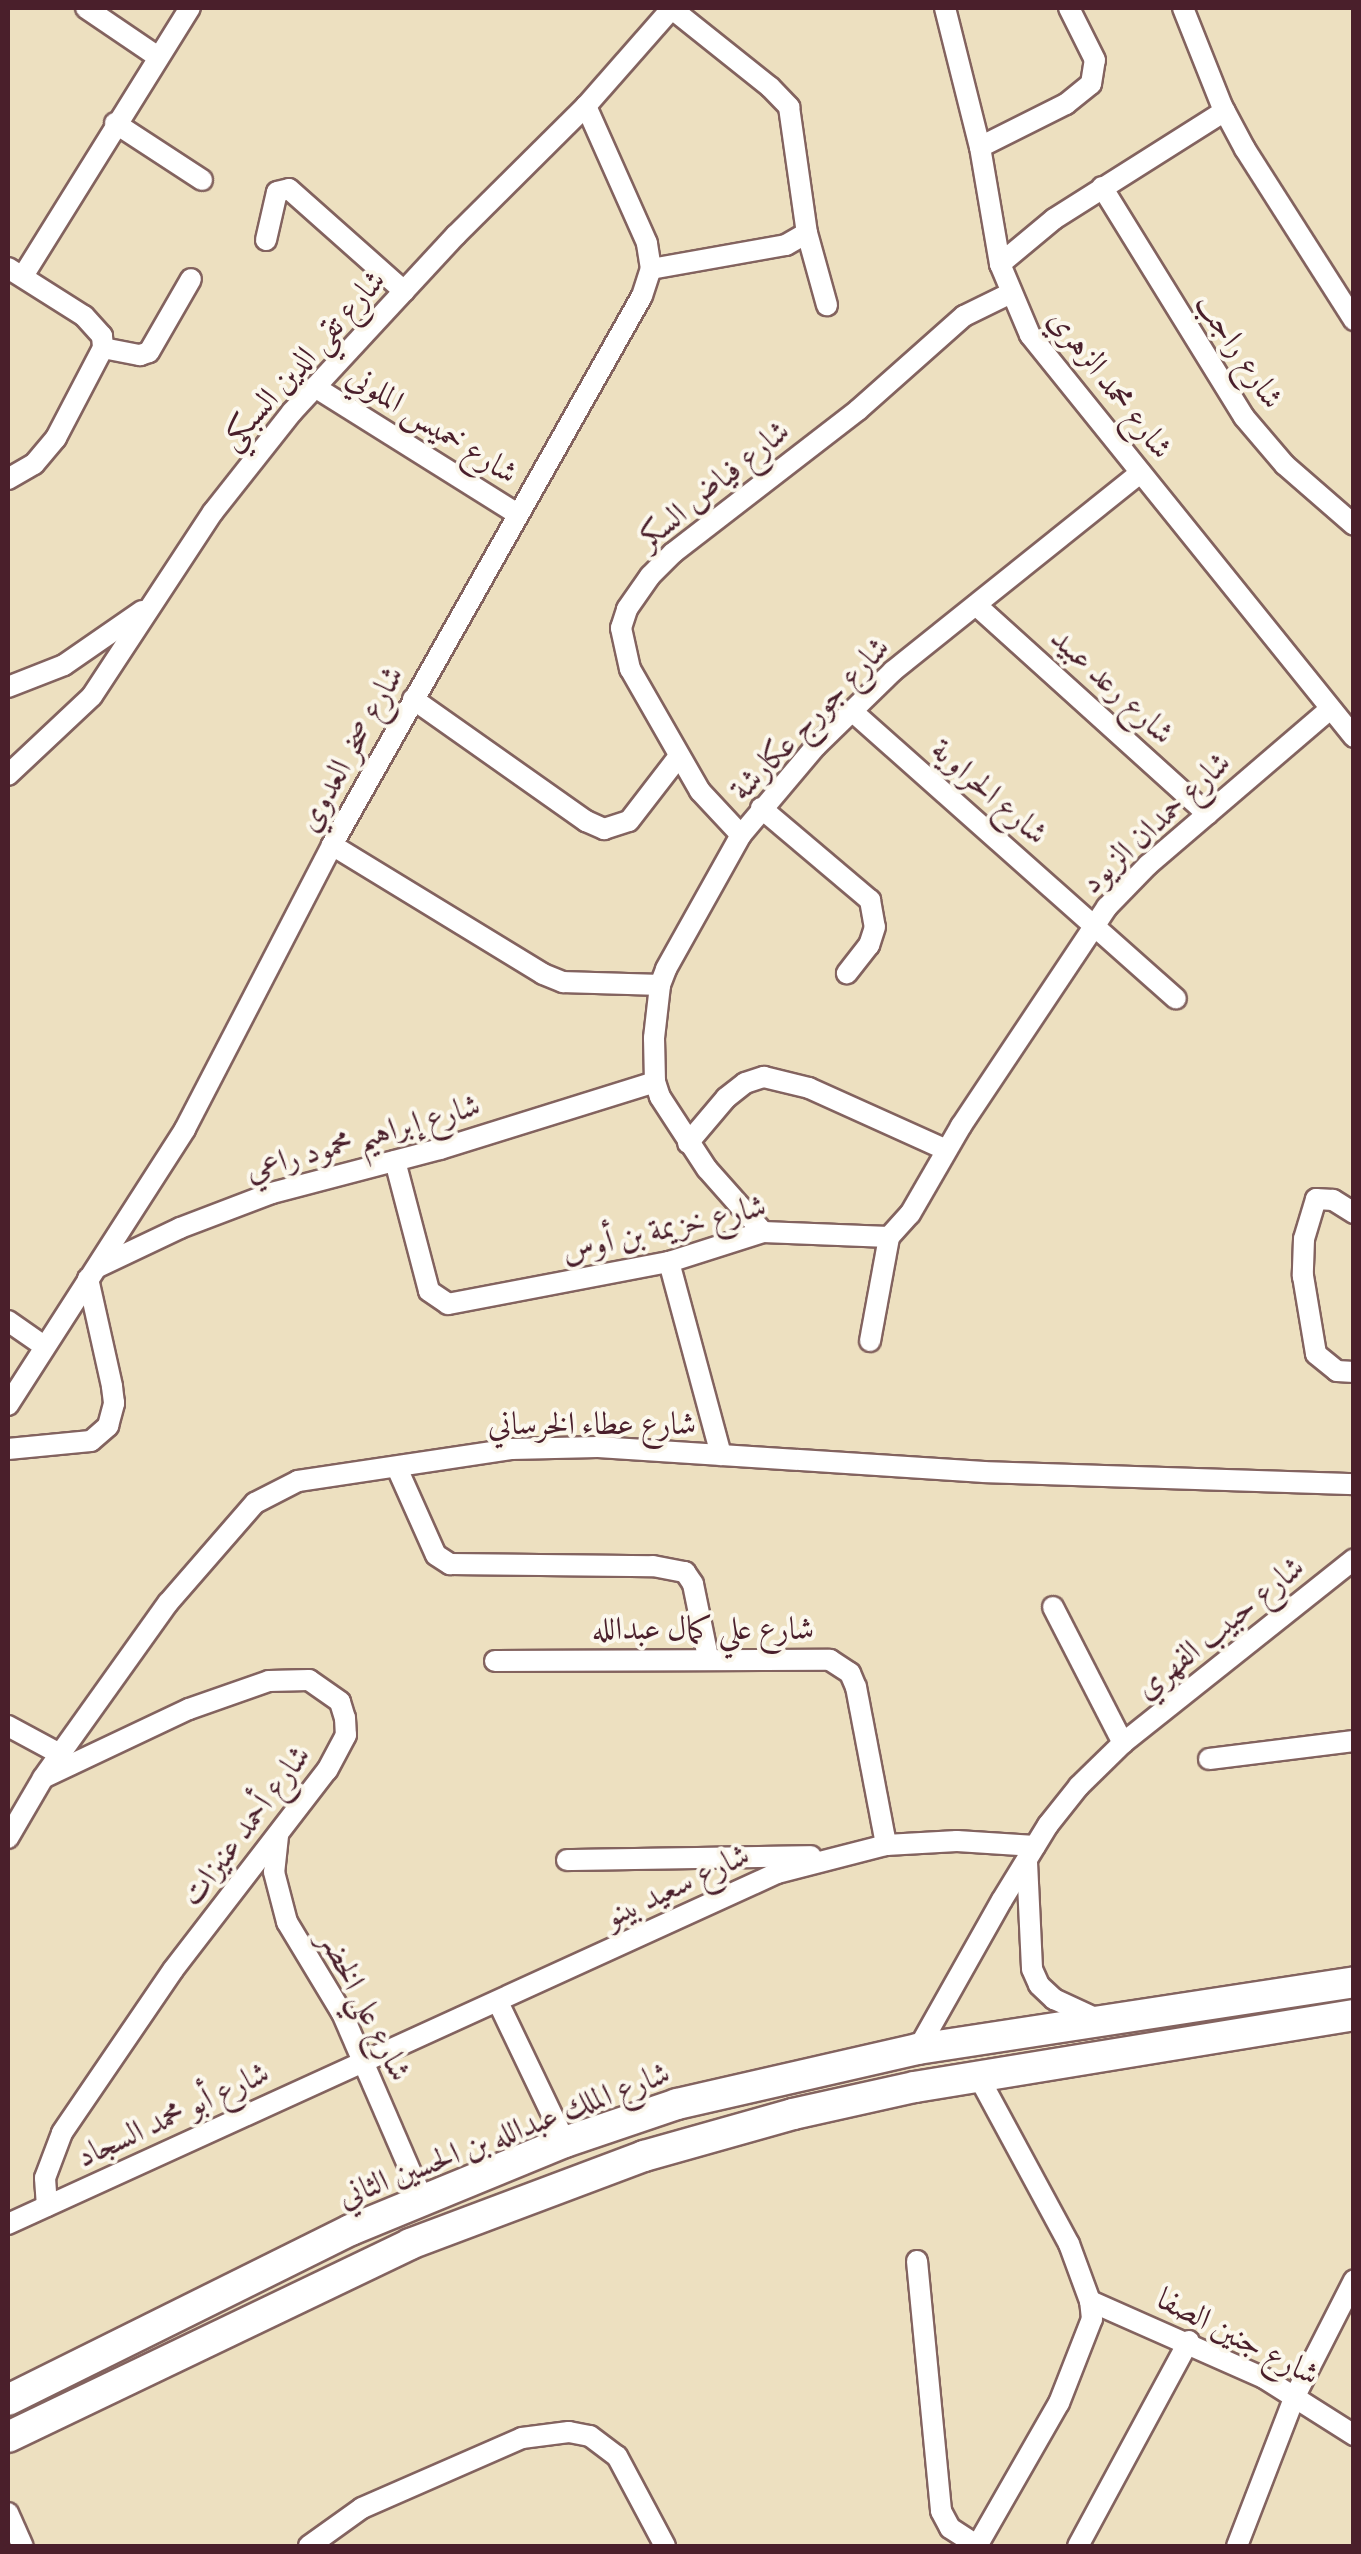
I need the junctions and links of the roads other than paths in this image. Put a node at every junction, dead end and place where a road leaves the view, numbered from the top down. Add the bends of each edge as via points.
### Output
1 (86, 8) edge
2 (190, 8) edge
3 (672, 8) edge
4 (944, 8) edge
5 (1069, 8) edge
6 (1184, 8) edge
7 (158, 57) junction
8 (586, 106) junction
9 (1225, 111) junction
10 (115, 123) junction
11 (980, 147) junction
12 (202, 180) dead end
13 (1102, 188) junction
14 (807, 234) junction
15 (266, 240) dead end
16 (1000, 264) junction
17 (651, 270) junction
18 (15, 272) edge
19 (191, 279) dead end
20 (404, 291) junction
21 (1009, 294) junction
22 (827, 304) dead end
23 (1354, 320) edge
24 (103, 348) junction
25 (315, 388) junction
26 (1140, 474) junction
27 (8, 479) edge
28 (516, 513) junction
29 (1354, 525) edge
30 (156, 601) junction
31 (976, 605) junction
32 (8, 687) edge
33 (413, 699) junction
34 (1330, 709) junction
35 (852, 710) junction
36 (1354, 737) edge
37 (679, 756) junction
38 (8, 774) edge
39 (761, 808) junction
40 (1206, 814) junction
41 (741, 835) junction
42 (332, 845) junction
43 (1093, 924) junction
44 (847, 974) dead end
45 (660, 985) junction
46 (1176, 999) dead end
47 (655, 1082) junction
48 (688, 1143) junction
49 (946, 1150) junction
50 (396, 1161) junction
51 (1354, 1213) edge
52 (763, 1232) junction
53 (889, 1237) junction
54 (668, 1262) junction
55 (92, 1274) junction
56 (8, 1321) edge
57 (870, 1341) dead end
58 (44, 1346) junction
59 (1354, 1372) edge
60 (8, 1405) edge
61 (8, 1450) edge
62 (721, 1454) junction
63 (397, 1468) junction
64 (1354, 1484) edge
65 (1354, 1558) edge
66 (1053, 1606) dead end
67 (708, 1657) junction
68 (495, 1661) dead end
69 (8, 1726) edge
70 (1354, 1740) edge
71 (1123, 1743) junction
72 (60, 1754) junction
73 (1209, 1758) dead end
74 (44, 1778) junction
75 (278, 1835) junction
76 (8, 1838) edge
77 (886, 1845) junction
78 (1031, 1854) junction
79 (833, 1856) junction
80 (567, 1860) dead end
81 (1354, 1982) edge
82 (498, 2002) junction
83 (1354, 2015) edge
84 (1100, 2020) junction
85 (918, 2049) junction
86 (364, 2063) junction
87 (978, 2076) junction
88 (565, 2142) junction
89 (423, 2200) junction
90 (47, 2206) junction
91 (8, 2224) edge
92 (917, 2261) dead end
93 (1354, 2280) edge
94 (1090, 2301) junction
95 (1189, 2342) junction
96 (1295, 2396) junction
97 (8, 2400) edge
98 (1354, 2435) edge
99 (8, 2437) edge
100 (8, 2513) edge
101 (24, 2546) edge
102 (310, 2546) edge
103 (665, 2546) edge
104 (978, 2546) edge
105 (1078, 2546) edge
106 (1237, 2546) edge

1 - 7 street
2 - 7 street
3 - 8 street, شارع تقي الدين السبكي
3 - 14 street via 788,107
4 - 11 street, شارع محمد الزهري
5 - 11 street via 1095,60 1091,84 1066,104
6 - 9 street
7 - 10 street
8 - 17 street via 647,242
8 - 20 street, شارع تقي الدين السبكي
9 - 13 street
9 - 23 street
10 - 12 street
10 - 18 street
11 - 16 street, شارع محمد الزهري
13 - 16 street
13 - 29 street, شارع راجب via 1244,417 1284,465
14 - 17 street via 786,245
14 - 22 street
15 - 20 street via 277,192 290,190
16 - 21 street, شارع محمد الزهري
17 - 28 street, شارع صخر العدوي via 634,311
18 - 24 street via 96,327
19 - 24 street via 149,352
20 - 25 street, شارع تقي الدين السبكي
21 - 26 street, شارع محمد الزهري via 1049,364
21 - 37 street, شارع فياض السكر via 964,316 858,410 673,553 636,593 621,628 622,648
24 - 27 street via 56,438 34,464
25 - 28 street, شارع خميس الملوني
25 - 30 street, شارع تقي الدين السبكي via 234,483
26 - 31 street, شارع جورج عكارشة
26 - 34 street, شارع محمد الزهري
28 - 33 street, شارع صخر العدوي
30 - 32 street via 64,665
30 - 38 street, شارع تقي الدين السبكي via 92,696
31 - 35 street, شارع جورج عكارشة
31 - 40 street, شارع رعد عبيد
33 - 37 street via 604,829 629,821
33 - 42 street, شارع صخر العدوي
34 - 36 street, شارع محمد الزهري
34 - 40 street, شارع حمدان الزيود
35 - 39 street, شارع جورج عكارشة
35 - 43 street, شارع الحراوية
37 - 41 street, شارع فياض السكر via 700,791
39 - 41 street, شارع جورج عكارشة
39 - 44 street via 870,900 870,945
40 - 43 street, شارع حمدان الزيود
41 - 45 street, شارع جورج عكارشة
42 - 45 street via 553,978
42 - 55 street, شارع صخر العدوي via 185,1129
43 - 46 street, شارع الحراوية
43 - 49 street, شارع حمدان الزيود
45 - 47 street, شارع جورج عكارشة
47 - 48 street
47 - 50 street, شارع إبراهيم محمود راعي
48 - 49 street via 726,1098 764,1078 809,1088
48 - 52 street
49 - 53 street
50 - 54 street, شارع خزيمة بن أوس via 429,1291 441,1302 460,1304
50 - 55 street, شارع إبراهيم محمود راعي via 215,1214
51 - 59 street via 1324,1198 1310,1208 1302,1276 1316,1354 1337,1371
52 - 53 street, شارع خزيمة بن أوس
52 - 54 street, شارع خزيمة بن أوس
53 - 57 street
54 - 62 street
55 - 58 street, شارع صخر العدوي
55 - 61 street via 114,1403 108,1426 70,1446
56 - 58 street
58 - 60 street, شارع صخر العدوي
62 - 63 street, شارع عطاء الخرساني via 546,1448
62 - 64 street, شارع عطاء الخرساني via 984,1472
63 - 67 street via 436,1555 450,1564 685,1572
63 - 72 street, شارع عطاء الخرساني via 298,1482 256,1503 157,1618
65 - 71 street, شارع حبيب الفهري
66 - 71 street, شارع حبيب الفهري
67 - 68 street, شارع علي كمال عبدالله
67 - 77 street, شارع علي كمال عبدالله via 811,1656 850,1673
69 - 72 street
70 - 73 street
71 - 78 street, شارع حبيب الفهري via 1079,1786
72 - 74 street, شارع عطاء الخرساني
74 - 75 street, شارع أحمد عنيزات via 238,1690 292,1677 308,1680 340,1702 346,1736
74 - 76 street, شارع عطاء الخرساني
75 - 86 street, شارع علي الخضر via 274,1872 288,1922
75 - 90 street, شارع أحمد عنيزات via 172,1970 76,2110 50,2159
77 - 78 street, شارع سعيد بينو via 957,1840
77 - 79 street, شارع سعيد بينو
78 - 84 street via 1032,1969 1054,1999
78 - 85 street, شارع حبيب الفهري
79 - 80 street
79 - 82 street, شارع سعيد بينو via 732,1891
81 - 84 highway, شارع الملك عبدالله بن الحسين الثاني
82 - 86 street, شارع سعيد بينو
82 - 88 street
83 - 87 highway, شارع الملك عبدالله بن الحسين الثاني
84 - 85 highway, شارع الملك عبدالله بن الحسين الثاني
85 - 88 highway, شارع الملك عبدالله بن الحسين الثاني via 691,2100
86 - 89 street, شارع علي الخضر
86 - 90 street, شارع أبو محمد السجاد
87 - 94 street via 1069,2244
87 - 99 highway, شارع الملك عبدالله بن الحسين الثاني via 718,2132 511,2202
88 - 89 highway, شارع الملك عبدالله بن الحسين الثاني
89 - 97 highway, شارع الملك عبدالله بن الحسين الثاني
90 - 91 street, شارع أبو محمد السجاد
92 - 104 street via 940,2512 950,2528
93 - 96 street
94 - 95 street, شارع جنين الصفا
94 - 104 street via 1092,2319 1077,2366
95 - 96 street, شارع جنين الصفا
95 - 105 street
96 - 98 street, شارع جنين الصفا
96 - 106 street
100 - 101 street
102 - 103 street via 362,2508 522,2438 569,2432 590,2436 617,2456

